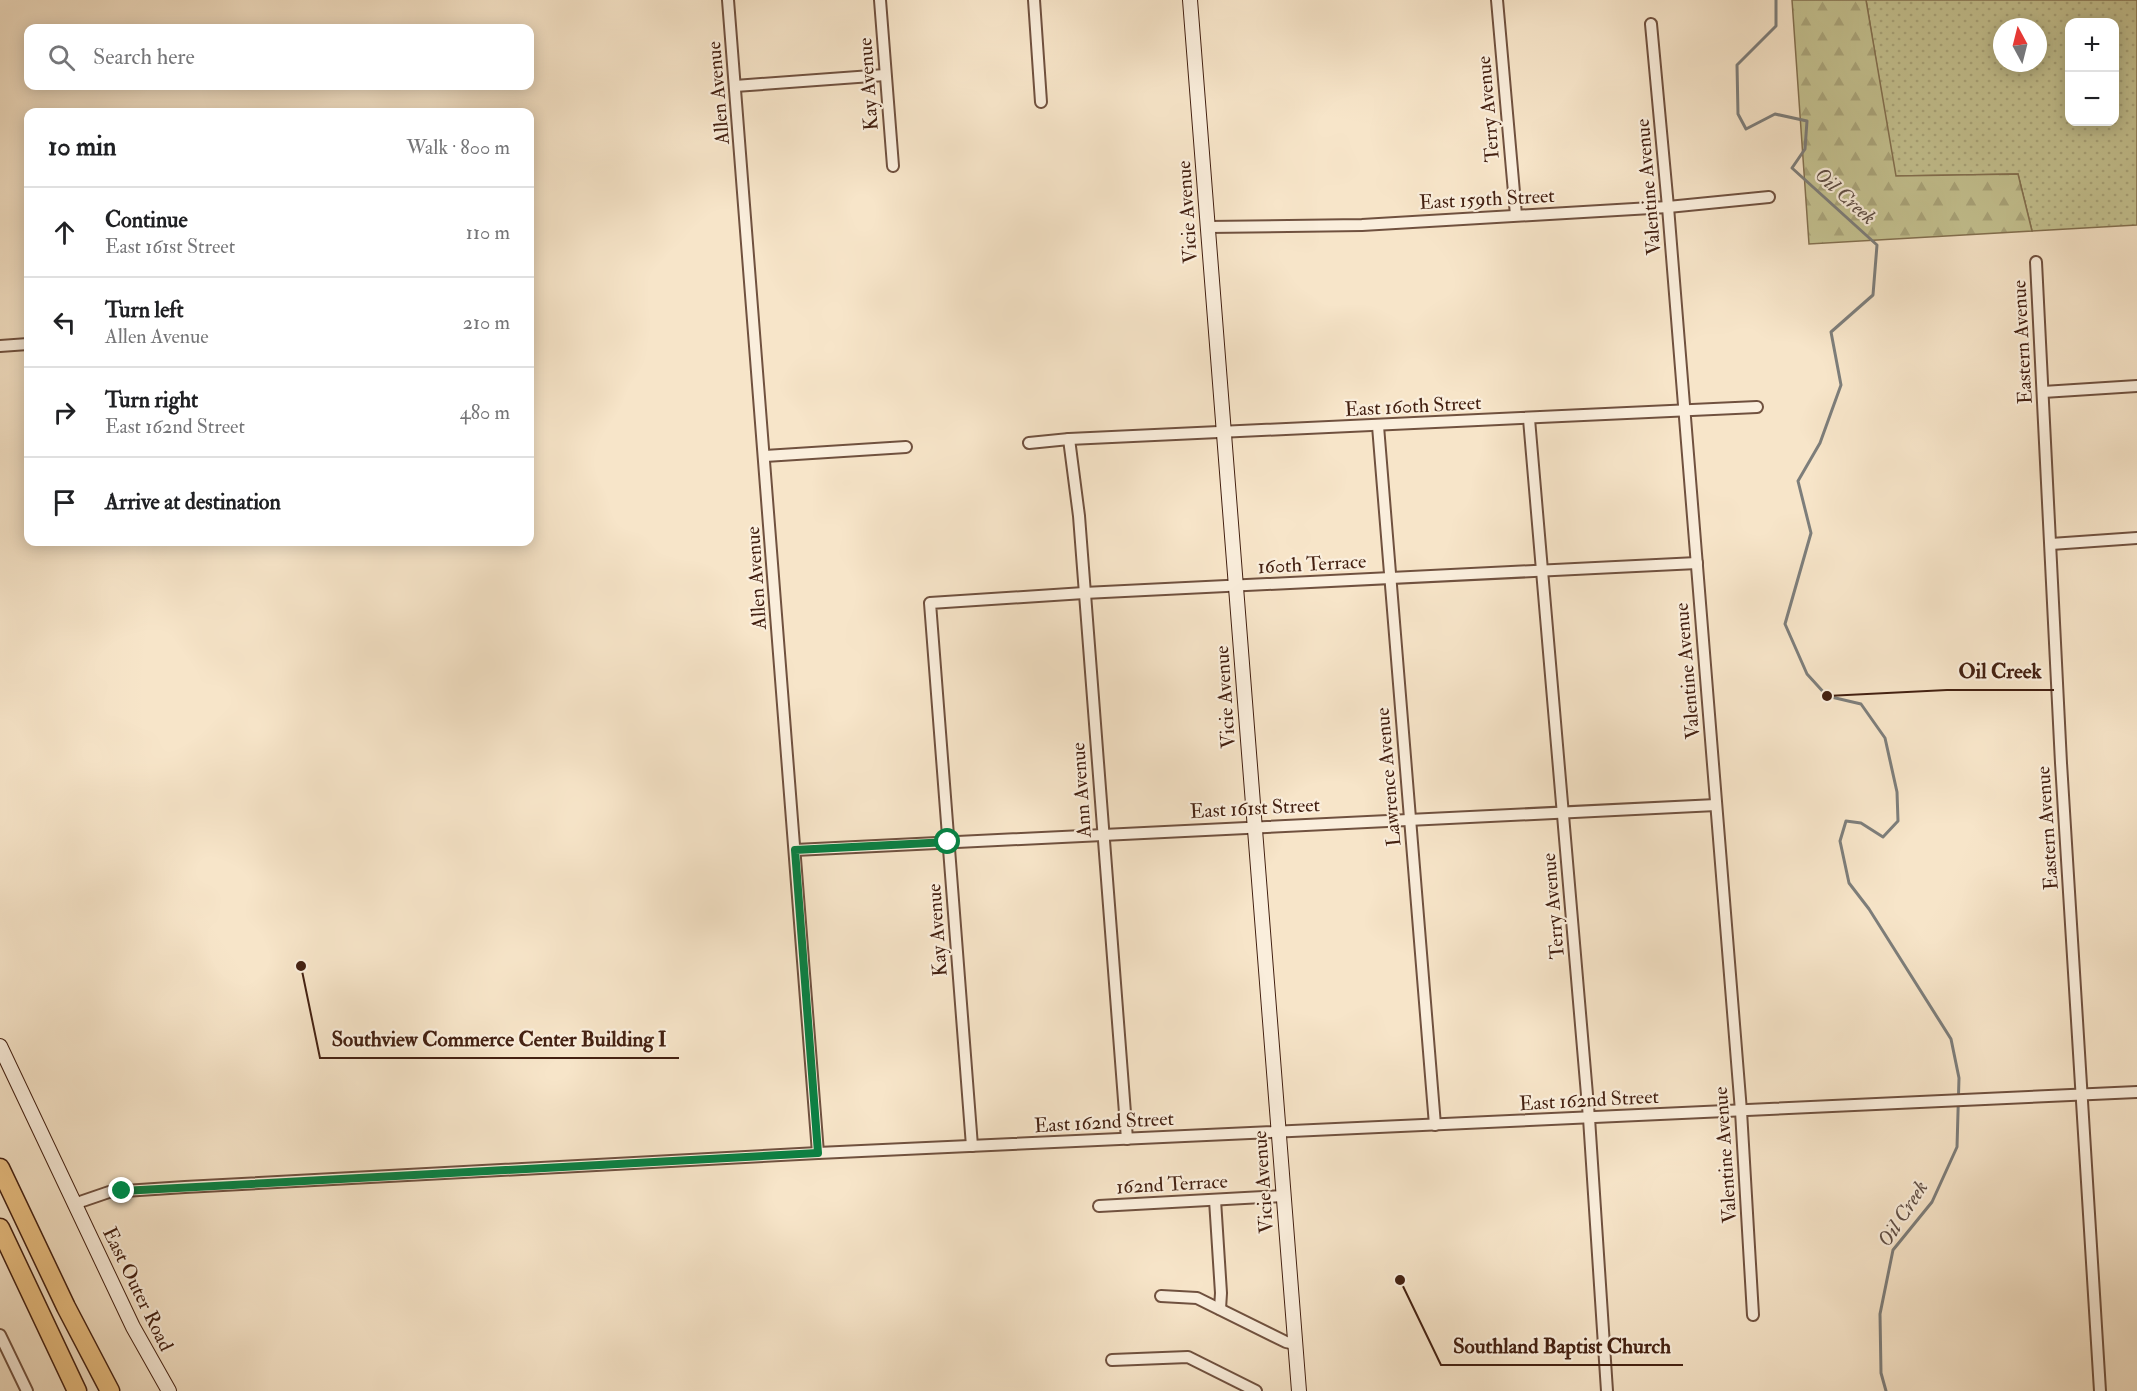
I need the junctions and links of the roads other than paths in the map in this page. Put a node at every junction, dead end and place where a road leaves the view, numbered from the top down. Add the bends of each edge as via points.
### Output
1 (728, 0) edge
2 (880, 0) edge
3 (1034, 0) edge
4 (1190, 0) edge
5 (1497, 0) edge
6 (1651, 24) dead end
7 (885, 75) junction
8 (735, 86) junction
9 (1041, 102) dead end
10 (892, 166) dead end
11 (1769, 197) dead end
12 (1668, 207) junction
13 (1516, 215) junction
14 (1208, 227) junction
15 (2036, 262) dead end
16 (24, 344) edge
17 (0, 346) edge
18 (2137, 386) edge
19 (2043, 392) junction
20 (1757, 407) dead end
21 (1684, 412) junction
22 (1529, 419) junction
23 (1378, 426) junction
24 (1224, 432) junction
25 (1069, 440) junction
26 (1029, 443) dead end
27 (906, 447) dead end
28 (765, 456) junction
29 (2137, 538) edge
30 (2051, 544) junction
31 (1696, 563) junction
32 (1542, 571) junction
33 (1390, 579) junction
34 (1236, 586) junction
35 (1084, 593) junction
36 (930, 603) joint
37 (1716, 805) junction
38 (1563, 812) junction
39 (1410, 818) junction
40 (1255, 826) junction
41 (1103, 834) junction
42 (948, 842) junction
43 (795, 850) junction
44 (0, 1046) edge
45 (2137, 1092) edge
46 (2081, 1094) junction
47 (1741, 1111) junction
48 (1589, 1118) junction
49 (1435, 1125) junction
50 (1278, 1132) junction
51 (1127, 1139) junction
52 (972, 1146) junction
53 (818, 1153) junction
54 (0, 1168) edge
55 (1284, 1196) junction
56 (1215, 1200) junction
57 (74, 1204) junction
58 (1099, 1206) dead end
59 (0, 1228) edge
60 (1161, 1296) dead end
61 (1220, 1309) junction
62 (1753, 1315) dead end
63 (0, 1335) edge
64 (1295, 1344) junction
65 (1112, 1360) dead end
66 (27, 1391) edge
67 (78, 1391) edge
68 (110, 1391) edge
69 (169, 1391) edge
70 (1256, 1391) edge
71 (1299, 1391) edge
72 (1607, 1391) edge
73 (2100, 1391) edge

1 - 8 street, Allen Avenue
2 - 7 street, Kay Avenue
3 - 9 street
4 - 14 street, Vicie Avenue
5 - 13 street, Terry Avenue
6 - 12 street, Valentine Avenue
7 - 8 street
7 - 10 street, Kay Avenue
8 - 28 street, Allen Avenue
11 - 12 street, East 159th Street
12 - 13 street, East 159th Street
12 - 21 street, Valentine Avenue
13 - 14 street, East 159th Street via 1362,225
14 - 24 street, Vicie Avenue
15 - 19 street, Eastern Avenue
16 - 17 street
18 - 19 street
19 - 30 street, Eastern Avenue
20 - 21 street, East 160th Street
21 - 22 street, East 160th Street
21 - 31 street, Valentine Avenue
22 - 23 street, East 160th Street
22 - 32 street, Terry Avenue
23 - 24 street, East 160th Street
23 - 33 street, Lawrence Avenue
24 - 25 street, East 160th Street
24 - 34 street, Vicie Avenue
25 - 26 street, East 160th Street
25 - 35 street, Ann Avenue
27 - 28 street
28 - 43 street, Allen Avenue
29 - 30 street
30 - 46 street, Eastern Avenue
31 - 32 street, 160th Terrace
31 - 37 street, Valentine Avenue
32 - 33 street, 160th Terrace
32 - 38 street, Terry Avenue
33 - 34 street, 160th Terrace
33 - 39 street, Lawrence Avenue
34 - 35 street, 160th Terrace
34 - 40 street, Vicie Avenue
35 - 36 street, 160th Terrace
35 - 41 street, Ann Avenue
36 - 42 street, Kay Avenue
37 - 38 street, East 161st Street
37 - 47 street, Valentine Avenue
38 - 39 street, East 161st Street
38 - 48 street, Terry Avenue
39 - 40 street, East 161st Street
39 - 49 street, Lawrence Avenue
40 - 41 street, East 161st Street
40 - 50 street, Vicie Avenue
41 - 42 street, East 161st Street
41 - 51 street, Ann Avenue
42 - 43 street, East 161st Street
42 - 52 street, Kay Avenue
43 - 53 street, Allen Avenue
44 - 57 street, East Outer Road
45 - 46 street, East 162nd Street
46 - 47 street, East 162nd Street
46 - 73 street, Eastern Avenue
47 - 48 street, East 162nd Street
47 - 62 street, Valentine Avenue
48 - 49 street, East 162nd Street
48 - 72 street, Terry Avenue
49 - 50 street, East 162nd Street
50 - 51 street, East 162nd Street
50 - 55 street, Vicie Avenue
51 - 52 street, East 162nd Street
52 - 53 street, East 162nd Street
53 - 57 street, East 162nd Street via 143,1189 110,1192
54 - 68 highway
55 - 56 street, 162nd Terrace
55 - 64 street, Vicie Avenue
56 - 58 street, 162nd Terrace
56 - 61 street
57 - 69 street, East Outer Road via 133,1327
59 - 67 highway
60 - 61 street via 1197,1298
61 - 64 street
63 - 66 street
64 - 71 street, Vicie Avenue
65 - 70 street via 1188,1357

